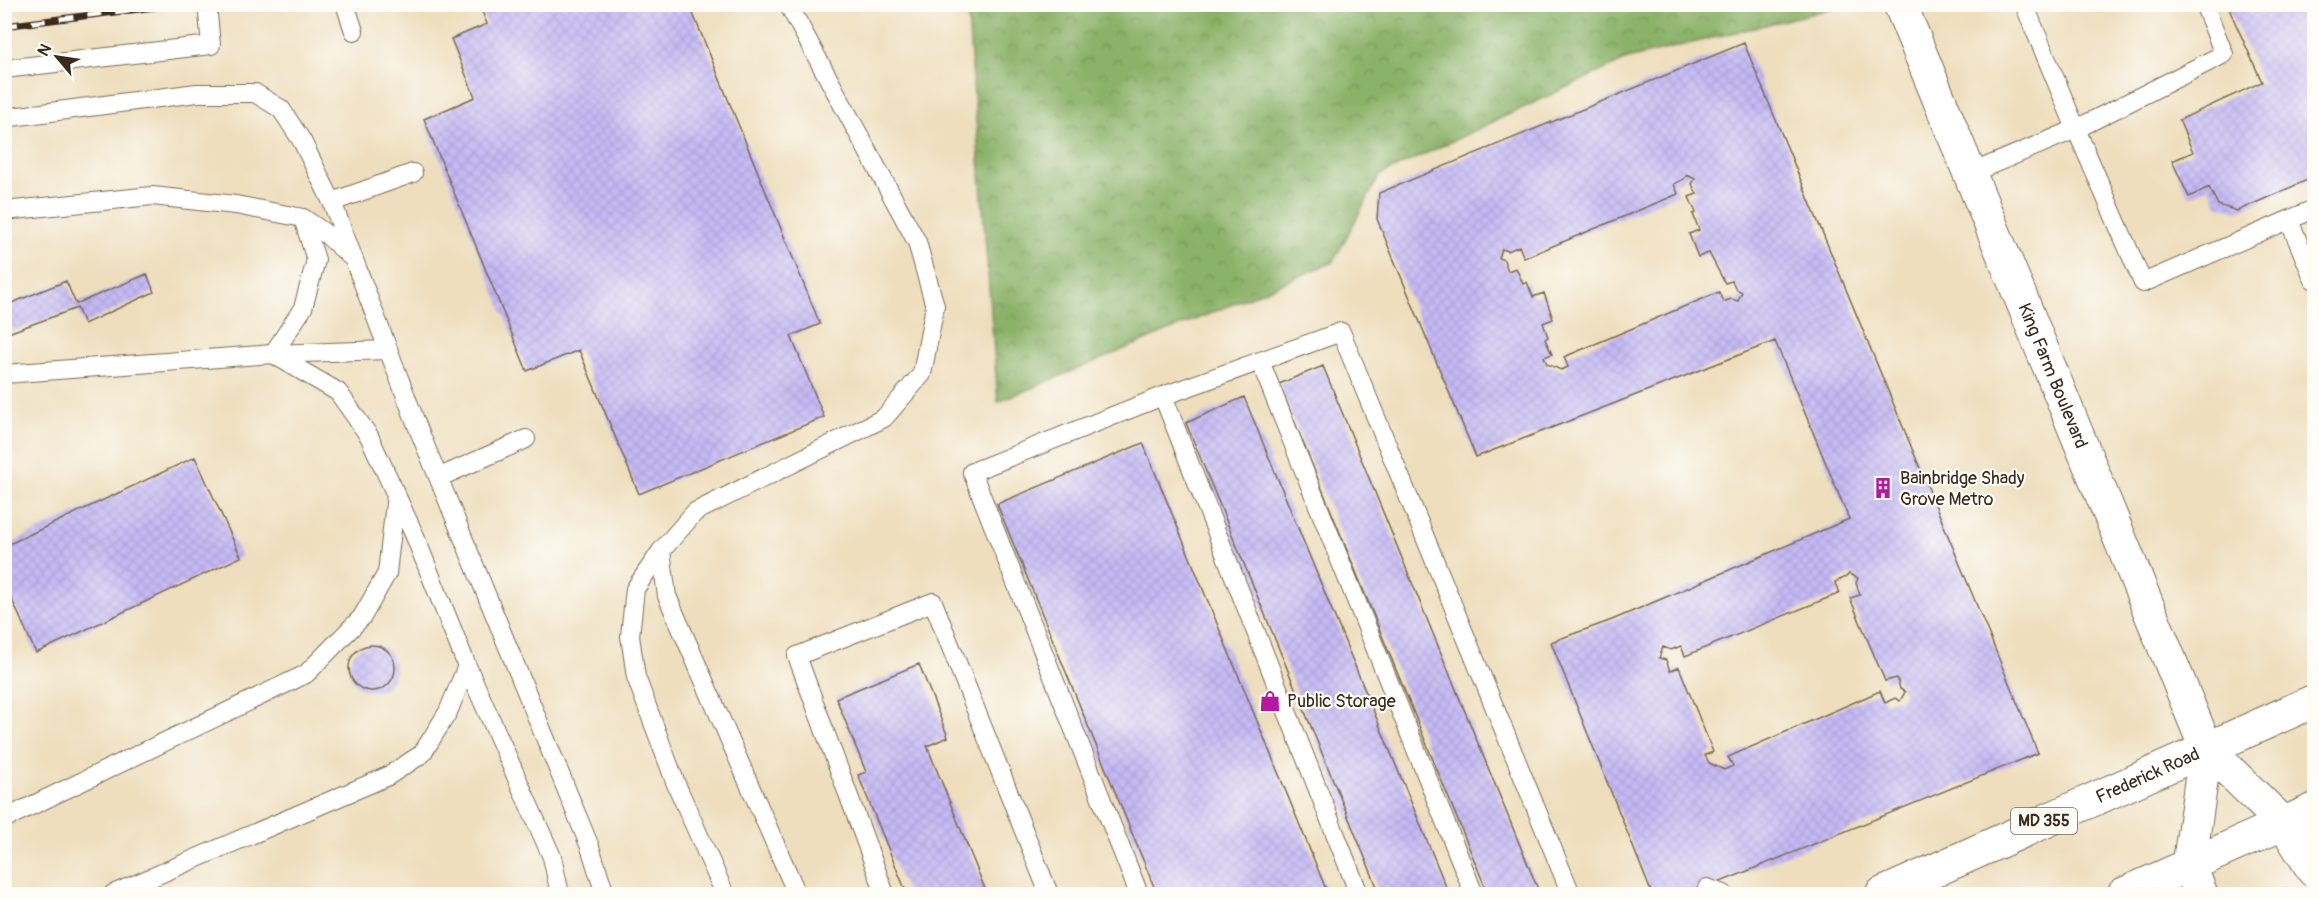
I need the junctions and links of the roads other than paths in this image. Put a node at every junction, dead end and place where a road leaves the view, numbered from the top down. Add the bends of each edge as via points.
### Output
1 (207, 4) edge
2 (345, 4) edge
3 (788, 4) edge
4 (1900, 4) edge
5 (2024, 4) edge
6 (2204, 4) edge
7 (354, 31) dead end
8 (4, 69) edge
9 (4, 118) edge
10 (2076, 129) junction
11 (413, 173) dead end
12 (1969, 174) junction
13 (332, 202) junction
14 (2314, 209) edge
15 (4, 211) edge
16 (303, 218) junction
17 (2289, 220) junction
18 (353, 259) junction
19 (2314, 280) edge
20 (387, 350) junction
21 (273, 354) junction
22 (1260, 361) junction
23 (4, 374) edge
24 (1163, 396) junction
25 (526, 439) dead end
26 (440, 477) junction
27 (396, 495) junction
28 (661, 551) junction
29 (467, 666) junction
30 (2314, 701) edge
31 (2206, 748) junction
32 (2314, 810) edge
33 (4, 819) edge
34 (2284, 824) junction
35 (2314, 872) edge
36 (2195, 880) edge
37 (113, 894) edge
38 (560, 894) edge
39 (604, 894) edge
40 (726, 894) edge
41 (797, 894) edge
42 (885, 894) edge
43 (1049, 894) edge
44 (1139, 894) edge
45 (1359, 894) edge
46 (1474, 894) edge
47 (1571, 894) edge
48 (1707, 894) edge
49 (1724, 894) edge
50 (1882, 894) edge
51 (2124, 894) edge

1 - 8 lane via 211,45
2 - 7 lane
3 - 28 lane via 917,242 935,306 922,374 884,417 694,512
4 - 12 street, King Farm Boulevard
5 - 10 lane
6 - 10 lane via 2224,54
9 - 13 lane via 197,93 255,93 281,109 302,141
10 - 12 lane
10 - 17 lane via 2144,283
11 - 13 lane
12 - 31 street, King Farm Boulevard
13 - 18 lane
14 - 17 lane
15 - 16 lane via 152,196 236,205
16 - 18 lane
16 - 21 lane via 316,260 303,308
17 - 19 lane
18 - 20 lane
20 - 21 lane
20 - 26 lane
21 - 23 lane
21 - 27 lane via 338,392 369,436
22 - 24 lane
22 - 46 lane
22 - 47 lane via 1341,332
24 - 44 lane via 972,472
24 - 45 lane
25 - 26 lane
26 - 39 lane via 590,846
27 - 29 lane
27 - 33 lane via 387,573 362,617 306,674
28 - 40 lane via 635,589 630,636 636,677 676,784
28 - 41 lane via 667,596
29 - 37 lane via 448,712 422,754 388,776
29 - 38 lane via 552,857
30 - 31 street, Frederick Road / MD 355
31 - 34 street, King Farm Boulevard
31 - 36 street
31 - 50 street, Frederick Road / MD 355
32 - 34 street
34 - 35 street, King Farm Boulevard
34 - 36 street
36 - 51 street
42 - 43 lane via 798,656 933,602
48 - 49 lane via 1707,888

